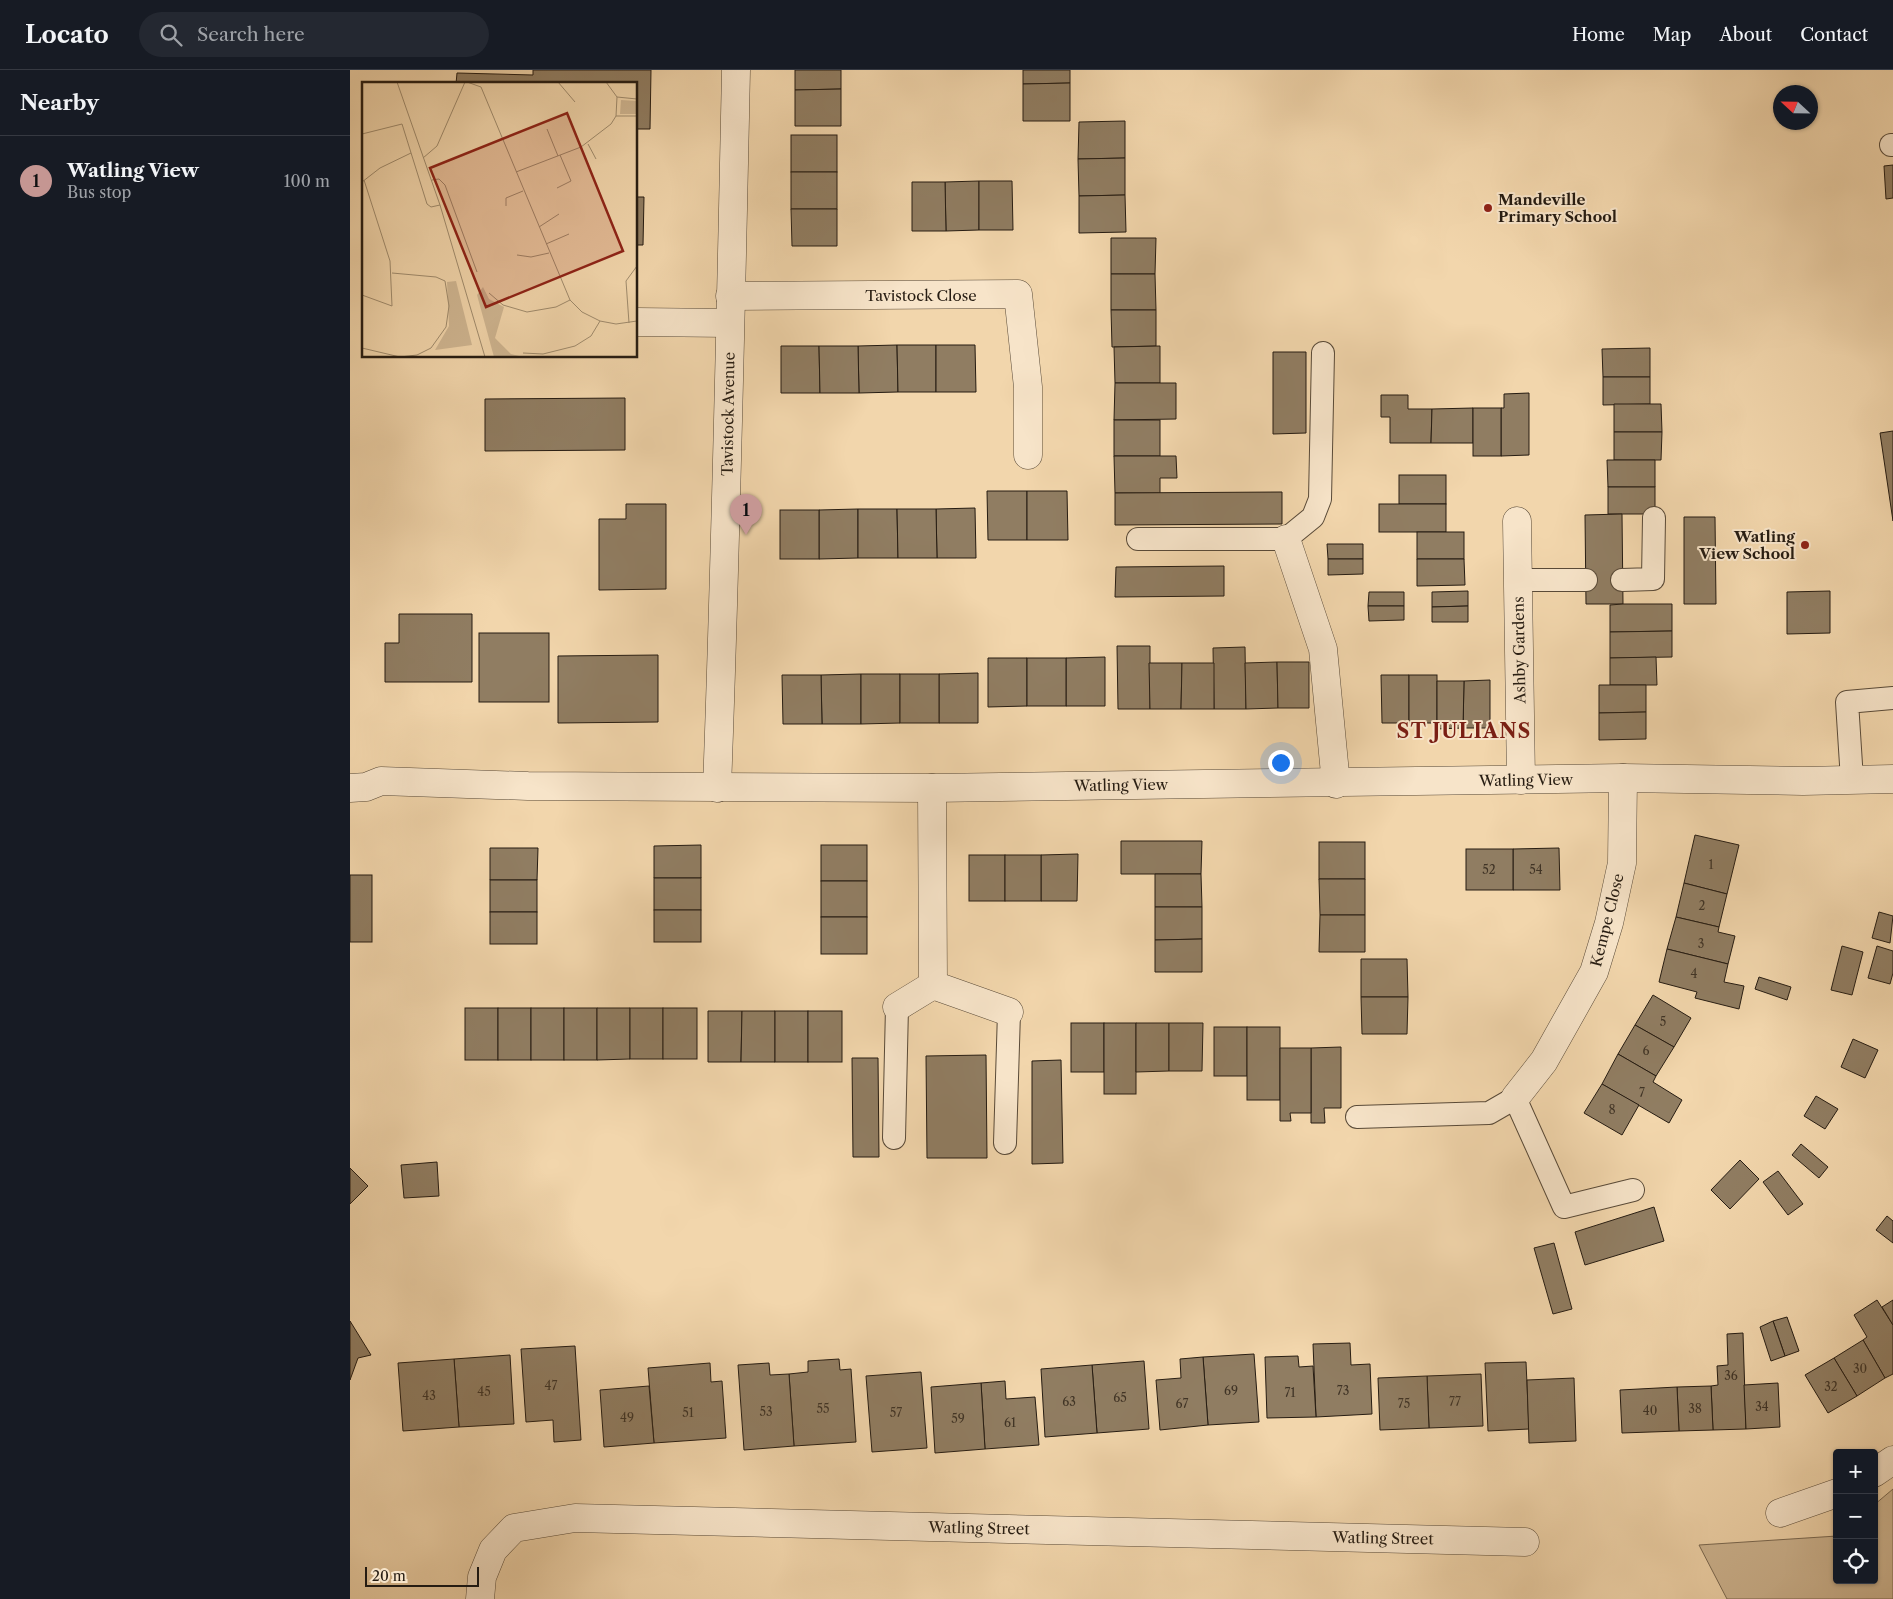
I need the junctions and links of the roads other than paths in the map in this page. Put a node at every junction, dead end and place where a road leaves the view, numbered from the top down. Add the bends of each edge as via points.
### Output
1 (736, 70) edge
2 (730, 309) junction
3 (638, 322) edge
4 (1323, 353) dead end
5 (1028, 455) dead end
6 (1654, 518) dead end
7 (1517, 521) dead end
8 (1138, 539) dead end
9 (1286, 539) junction
10 (1518, 580) junction
11 (1586, 580) dead end
12 (1622, 580) dead end
13 (1893, 698) edge
14 (1623, 778) junction
15 (1893, 779) edge
16 (1521, 780) junction
17 (1852, 780) junction
18 (1336, 784) junction
19 (350, 788) edge
20 (717, 788) junction
21 (932, 788) junction
22 (933, 985) junction
23 (897, 1007) joint
24 (1009, 1012) joint
25 (1515, 1098) junction
26 (1357, 1117) dead end
27 (894, 1138) dead end
28 (1005, 1143) dead end
29 (1633, 1190) dead end
30 (1893, 1460) edge
31 (1878, 1470) edge
32 (1834, 1494) edge
33 (1780, 1513) dead end
34 (1526, 1542) dead end
35 (480, 1599) edge

1 - 2 street, Tavistock Avenue
2 - 3 street
2 - 5 street, Tavistock Close via 1018,294 1028,388
2 - 20 street, Tavistock Avenue via 728,490
4 - 9 lane via 1320,499 1313,517
6 - 12 lane via 1653,579
7 - 10 street, Ashby Gardens
8 - 9 lane
9 - 18 street via 1324,649
10 - 11 lane
10 - 16 street, Ashby Gardens
13 - 17 lane via 1847,702
14 - 16 street, Watling View
14 - 17 street, Watling View
14 - 25 street, Kempe Close via 1622,863 1594,972 1544,1061
15 - 17 street, Watling View
16 - 18 street, Watling View
18 - 21 street, Watling View
19 - 20 street, Watling View via 366,787 381,781 409,780 528,786
20 - 21 street, Watling View
21 - 22 street
22 - 23 street
22 - 24 street
23 - 27 lane
24 - 28 lane
25 - 26 lane via 1489,1114
25 - 29 lane via 1564,1207
30 - 31 street
32 - 33 street
34 - 35 street, Watling Street via 575,1518 514,1528 493,1550 482,1578

